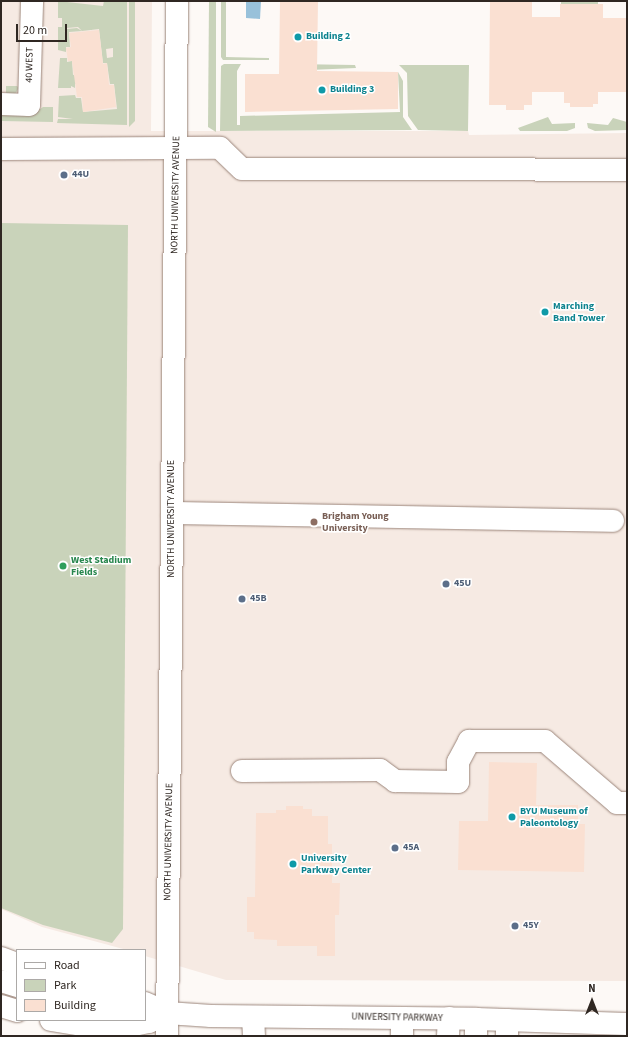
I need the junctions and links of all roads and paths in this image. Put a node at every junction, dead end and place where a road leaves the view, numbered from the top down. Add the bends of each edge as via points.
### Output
1 (32, 1) edge
2 (177, 1) edge
3 (1, 104) edge
4 (177, 148) junction
5 (1, 149) edge
6 (627, 170) edge
7 (172, 513) junction
8 (613, 521) dead end
9 (242, 771) dead end
10 (627, 803) edge
11 (1, 958) edge
12 (16, 964) edge
13 (1, 981) edge
14 (16, 986) edge
15 (146, 1002) edge
16 (1, 1006) edge
17 (16, 1011) edge
18 (146, 1011) edge
19 (167, 1013) junction
20 (57, 1021) edge
21 (627, 1024) edge
22 (253, 1026) edge
23 (402, 1027) edge
24 (449, 1027) edge
25 (476, 1028) edge
26 (508, 1028) edge
27 (589, 1030) edge
28 (167, 1036) edge

1 - 3 main road, 40 WEST via 29,105
2 - 4 main road, NORTH UNIVERSITY AVENUE
4 - 5 main road
4 - 6 main road via 220,148 242,169
4 - 7 main road, NORTH UNIVERSITY AVENUE
7 - 8 main road
7 - 19 main road, NORTH UNIVERSITY AVENUE
9 - 10 main road via 380,770 395,781 458,782 458,762 470,741 545,741 617,803
11 - 12 main road
13 - 14 main road
15 - 19 main road, UNIVERSITY PARKWAY
16 - 17 main road
18 - 19 main road
19 - 20 main road, UNIVERSITY PARKWAY via 149,1022 120,1028 101,1028
19 - 22 main road, UNIVERSITY PARKWAY
19 - 28 main road, NORTH UNIVERSITY AVENUE
21 - 27 main road, UNIVERSITY PARKWAY
22 - 23 main road, UNIVERSITY PARKWAY
23 - 24 main road, UNIVERSITY PARKWAY
24 - 25 main road, UNIVERSITY PARKWAY
25 - 26 main road, UNIVERSITY PARKWAY
26 - 27 main road, UNIVERSITY PARKWAY

